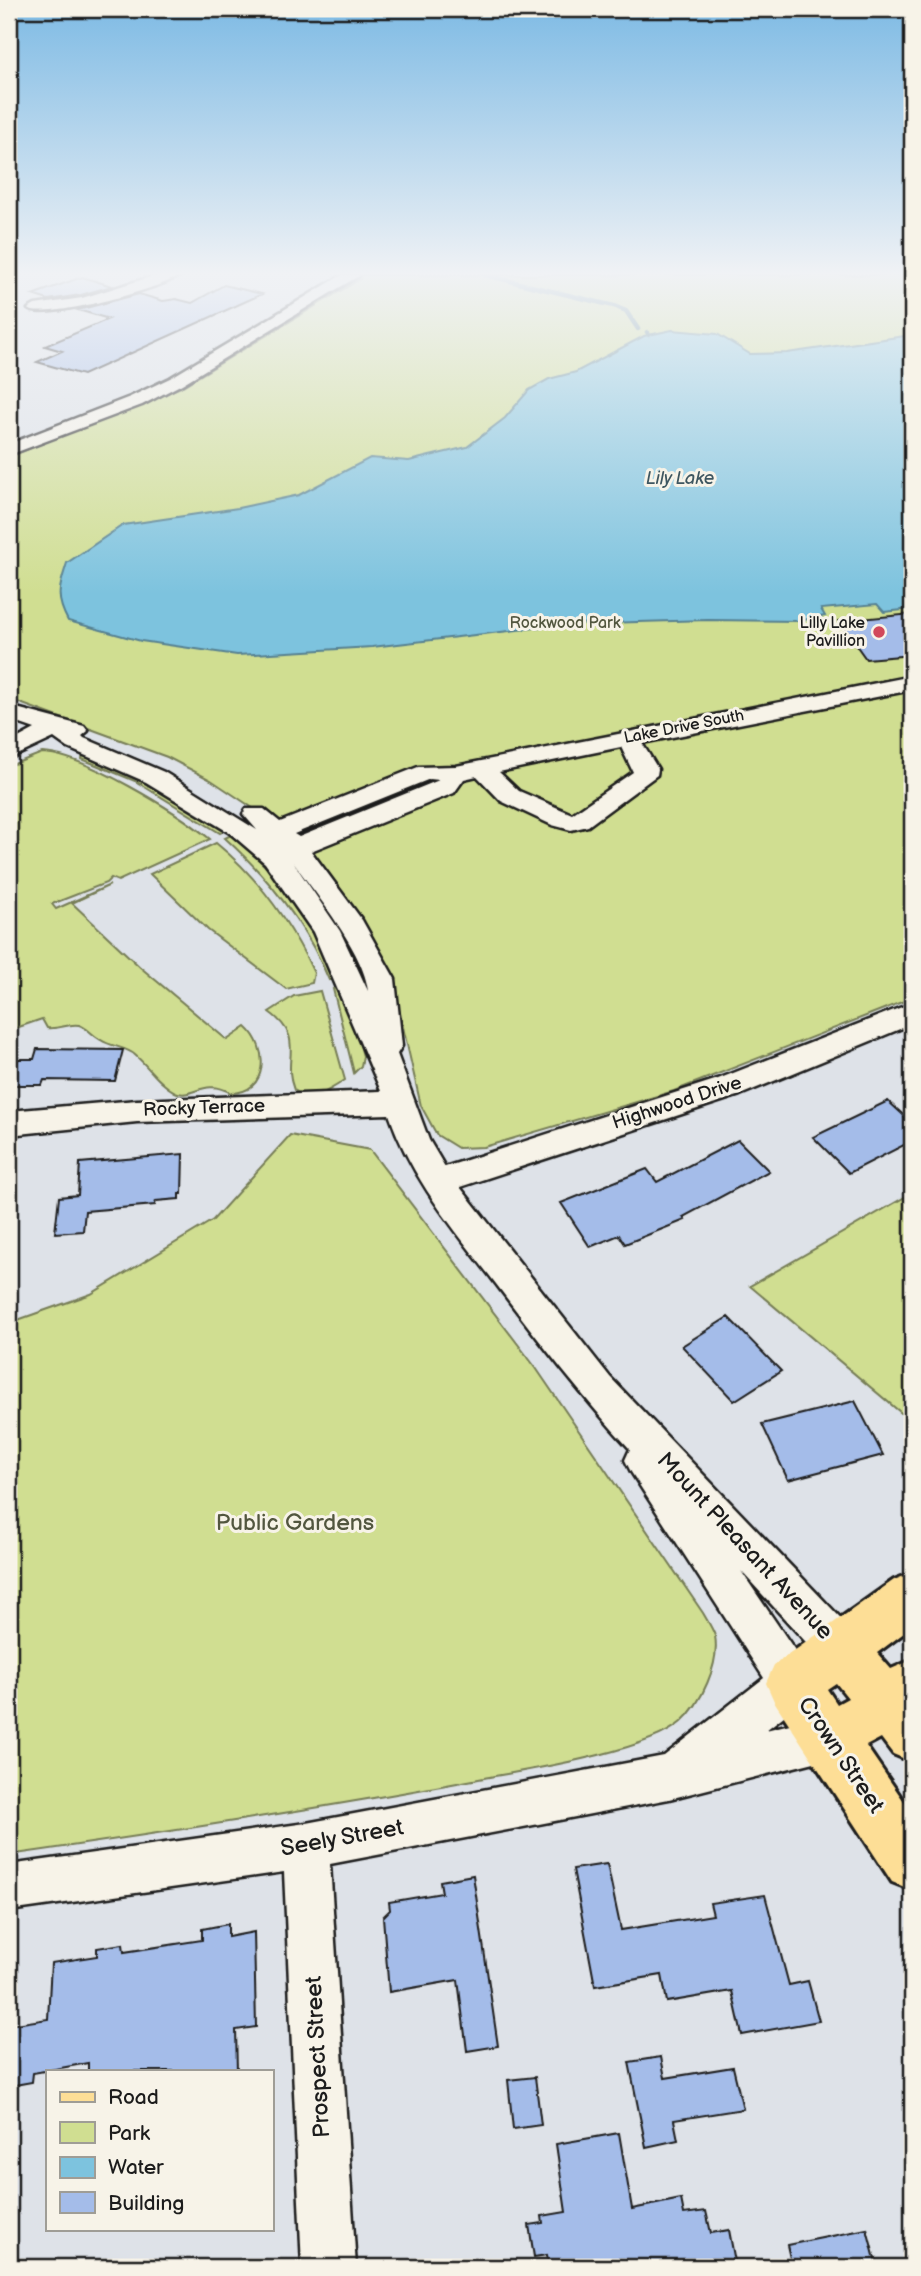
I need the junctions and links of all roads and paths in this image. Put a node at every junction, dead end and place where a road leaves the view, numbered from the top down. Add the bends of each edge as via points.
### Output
1 (176, 381) edge
2 (9, 450) edge
3 (912, 682) edge
4 (9, 713) edge
5 (55, 728) junction
6 (626, 738) junction
7 (9, 752) edge
8 (482, 768) junction
9 (276, 844) junction
10 (912, 1013) edge
11 (399, 1102) junction
12 (9, 1122) edge
13 (437, 1182) junction
14 (597, 1388) junction
15 (912, 1597) edge
16 (841, 1649) junction
17 (792, 1683) junction
18 (905, 1709) edge
19 (830, 1736) junction
20 (674, 1776) junction
21 (306, 1846) junction
22 (912, 1862) edge
23 (9, 1888) edge
24 (328, 2267) edge

1 - 2 street
3 - 6 street, Lake Drive South
4 - 5 street, Mount Pleasant Avenue
5 - 7 street
5 - 9 street, Mount Pleasant Avenue via 76,743 155,777
6 - 8 street, Lake Drive South
6 - 8 street via 646,769 645,775 579,821 561,820 510,796
8 - 9 street, Lake Drive South via 456,773 445,788
9 - 11 street, Mount Pleasant Avenue via 326,931 389,1069
10 - 13 street, Highwood Drive via 729,1087
11 - 12 street, Rocky Terrace via 137,1111
11 - 13 street, Mount Pleasant Avenue
13 - 14 street, Mount Pleasant Avenue
14 - 16 street, Mount Pleasant Avenue
14 - 17 street, Mount Pleasant Avenue
15 - 16 main road, Seely Street
16 - 17 main road, Seely Street
16 - 18 main road, Mount Pleasant Avenue
17 - 19 main road, Crown Street
17 - 20 street, Seely Street
18 - 19 main road, Seely Street
19 - 20 street, Seely Street
19 - 22 main road, Crown Street
20 - 21 street, Seely Street
21 - 23 street, Seely Street
21 - 24 street, Prospect Street

